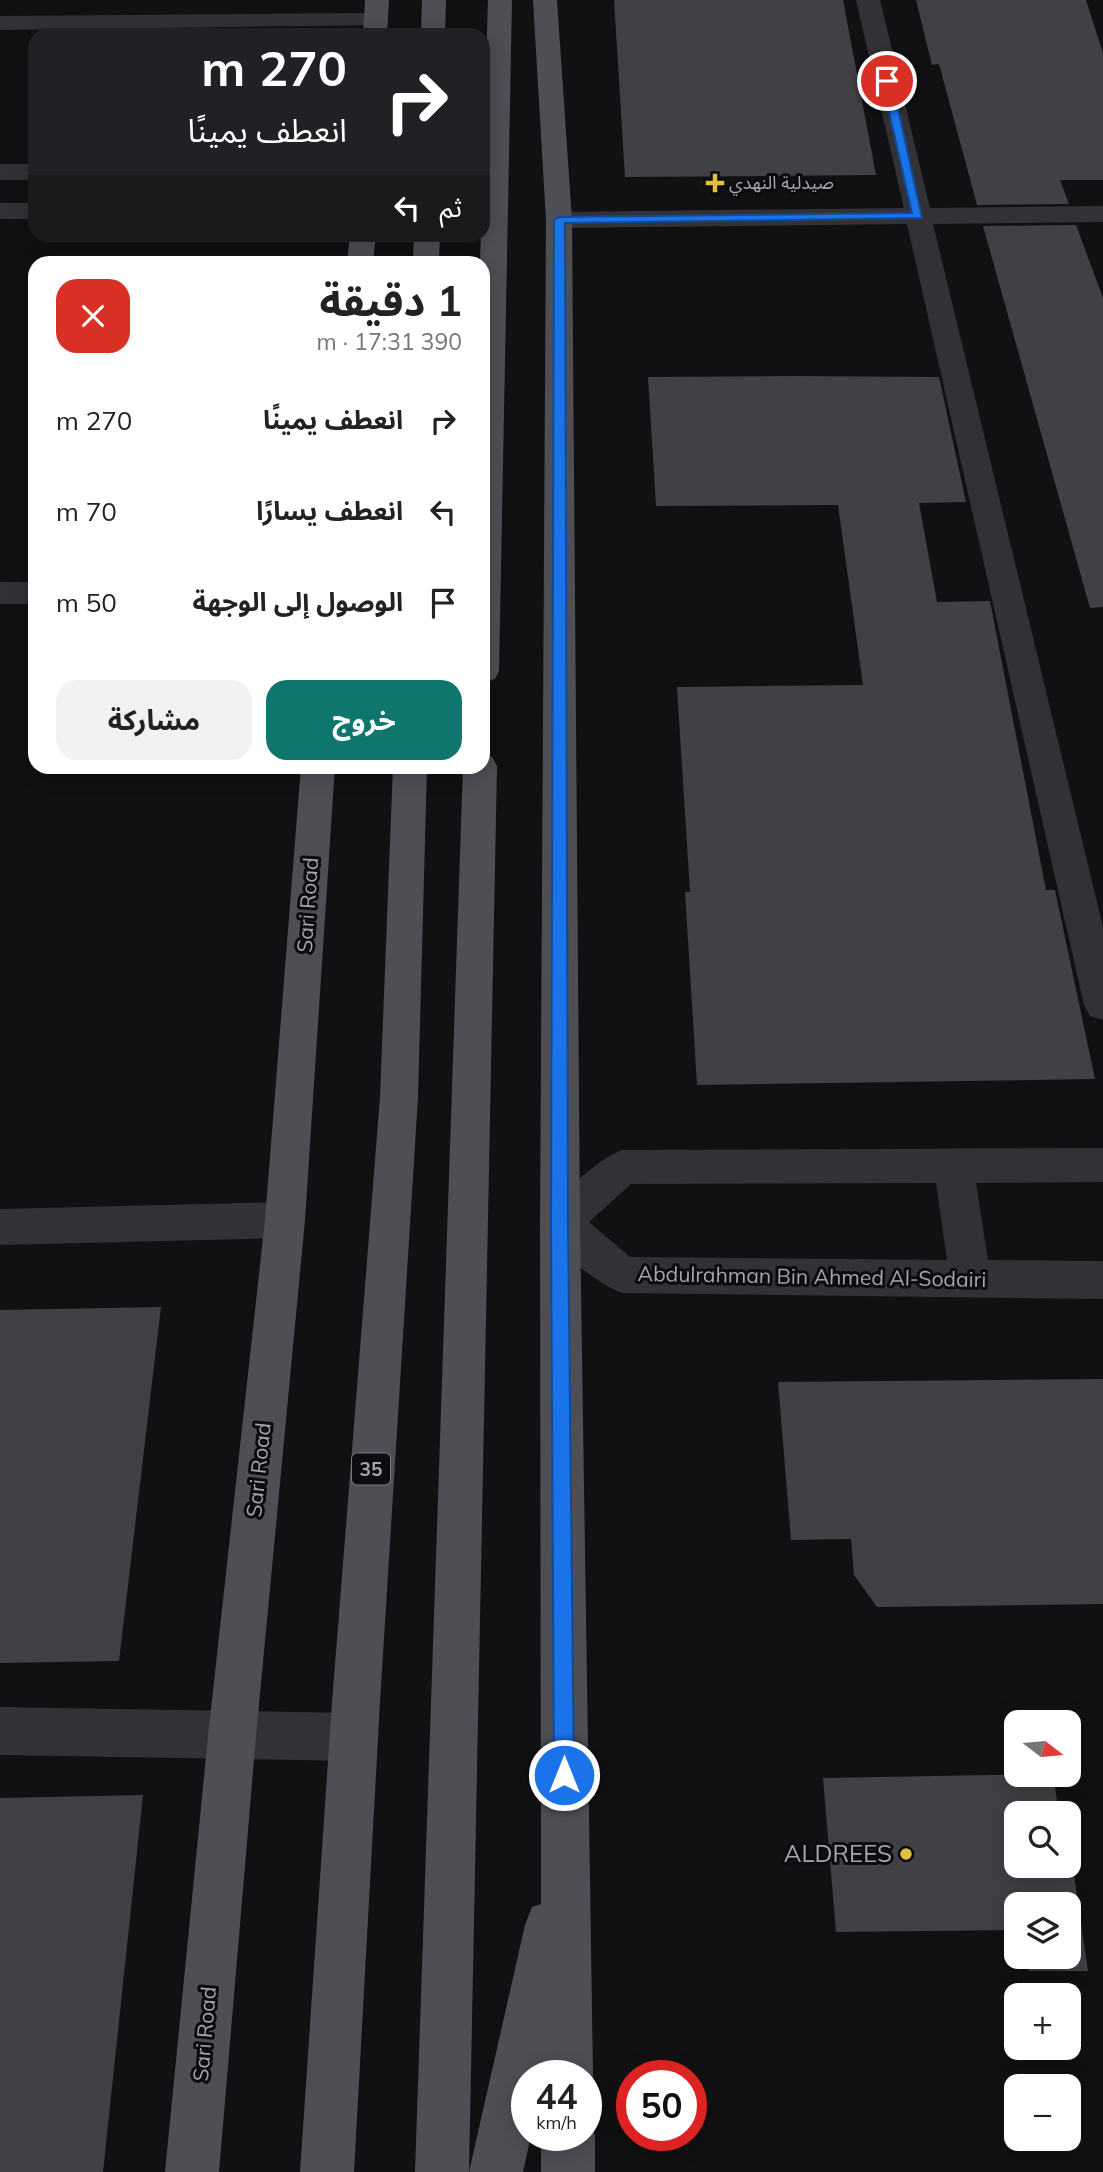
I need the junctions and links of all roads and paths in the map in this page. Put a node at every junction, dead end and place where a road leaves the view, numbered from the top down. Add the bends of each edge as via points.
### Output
1 (434, 0) edge
2 (545, 0) edge
3 (868, 0) edge
4 (500, 9) edge
5 (376, 18) edge
6 (0, 23) edge
7 (433, 28) edge
8 (552, 108) junction
9 (0, 172) edge
10 (28, 172) edge
11 (0, 211) edge
12 (28, 211) edge
13 (1103, 214) edge
14 (919, 216) junction
15 (559, 220) junction
16 (490, 398) edge
17 (0, 593) edge
18 (28, 593) edge
19 (317, 774) edge
20 (410, 774) edge
21 (480, 774) edge
22 (1103, 1004) edge
23 (953, 1165) junction
24 (1103, 1165) edge
25 (285, 1220) junction
26 (559, 1223) junction
27 (0, 1227) edge
28 (970, 1279) junction
29 (1103, 1280) edge
30 (0, 1731) edge
31 (232, 1736) junction
32 (354, 1737) junction
33 (565, 1858) junction
34 (567, 2060) edge
35 (568, 2151) edge
36 (192, 2172) edge
37 (327, 2172) edge
38 (442, 2172) edge
39 (496, 2172) edge
40 (568, 2172) edge

1 - 7 main road
2 - 8 main road
3 - 14 street
4 - 8 main road
4 - 16 main road
5 - 6 street
8 - 15 main road
9 - 10 street
11 - 12 street
13 - 14 street
14 - 15 street
14 - 22 street
15 - 26 main road
17 - 18 street
19 - 25 main road, Sari Road
20 - 32 main road, 35 via 399,1097
21 - 38 main road
23 - 24 street
23 - 26 street via 622,1167
23 - 28 street
25 - 27 street
25 - 31 main road, Sari Road
26 - 28 street, Abdulrahman Bin Ahmed Al-Sodairi via 622,1275
26 - 33 main road
28 - 29 street, Abdulrahman Bin Ahmed Al-Sodairi
30 - 31 street
31 - 32 street
31 - 36 main road, Sari Road
32 - 37 main road, 35
33 - 34 main road
33 - 39 main road
35 - 40 main road

